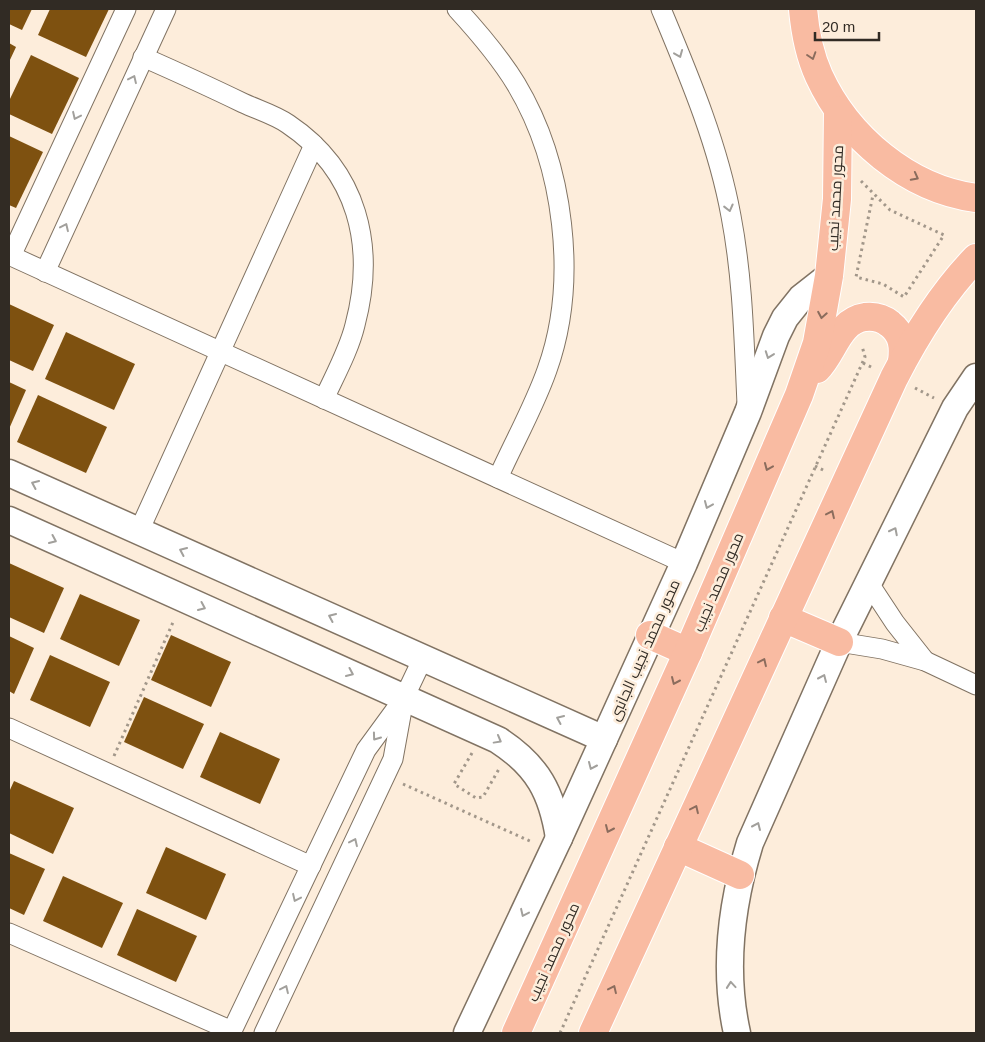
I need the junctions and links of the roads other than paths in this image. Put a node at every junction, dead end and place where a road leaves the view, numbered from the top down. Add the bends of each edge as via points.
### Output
1 (126, 9) edge
2 (166, 9) edge
3 (457, 9) edge
4 (661, 9) edge
5 (803, 9) edge
6 (143, 57) junction
7 (838, 110) junction
8 (314, 145) junction
9 (976, 198) edge
10 (10, 256) edge
11 (976, 258) edge
12 (45, 272) junction
13 (829, 276) junction
14 (221, 351) junction
15 (902, 362) junction
16 (806, 375) junction
17 (976, 378) edge
18 (324, 399) junction
19 (748, 412) junction
20 (9, 473) edge
21 (498, 478) junction
22 (9, 520) edge
23 (139, 531) junction
24 (684, 562) junction
25 (868, 582) junction
26 (783, 618) junction
27 (650, 635) junction
28 (839, 642) junction
29 (688, 652) junction
30 (423, 658) junction
31 (925, 661) junction
32 (976, 685) edge
33 (404, 698) junction
34 (9, 728) edge
35 (604, 739) junction
36 (556, 845) junction
37 (678, 847) junction
38 (311, 866) junction
39 (740, 875) junction
40 (9, 933) edge
41 (232, 1032) edge
42 (264, 1033) edge
43 (467, 1033) edge
44 (516, 1033) edge
45 (593, 1033) edge
46 (737, 1033) edge

1 -> 10 street
2 - 6 street
3 - 21 street via 488,44 516,84 534,120 553,176 562,224 564,273 559,322 547,370
4 -> 19 street via 710,132 731,214 741,279
5 -> 7 main road via 806,37 819,75
6 - 8 street via 287,123
12 -> 6 street
7 -> 9 main road via 863,140 894,166 929,184
7 - 13 main road, محور محمد نجيب via 837,198
8 - 14 street
8 - 18 street via 341,178 357,213 365,250 364,289 355,327
10 - 12 street
11 - 15 main road via 943,297
12 - 14 street
13 -> 16 main road, محور محمد نجيب via 817,343
13 -> 19 street, محور محمد نجيب الجانبى via 801,298 785,318
14 - 18 street
14 - 23 street
15 - 16 main road via 904,347 896,329 880,318 870,316 850,322 824,362
26 -> 15 main road
16 -> 29 main road, محور محمد نجيب
25 -> 17 street via 955,408
18 - 21 street
19 -> 24 street, محور محمد نجيب الجانبى
23 -> 20 street
21 - 24 street
22 -> 33 street
30 -> 23 street
24 - 27 street, محور محمد نجيب الجانبى
25 - 28 street
25 - 31 street
26 - 28 main road
37 -> 26 main road
27 - 29 main road
27 - 35 street, محور محمد نجيب الجانبى
28 - 31 street
39 -> 28 street via 750,843
29 -> 44 main road, محور محمد نجيب
30 - 33 street
35 -> 30 street
31 - 32 street
33 -> 36 street via 484,733 525,760 543,783 554,810
33 -> 38 street via 366,750
42 -> 33 street via 393,759
34 - 38 street
35 -> 36 street, محور محمد نجيب الجانبى
36 -> 43 street, محور محمد نجيب الجانبى
37 - 39 main road
45 -> 37 main road
38 -> 41 street
46 -> 39 street via 730,970 732,922
40 - 41 street

